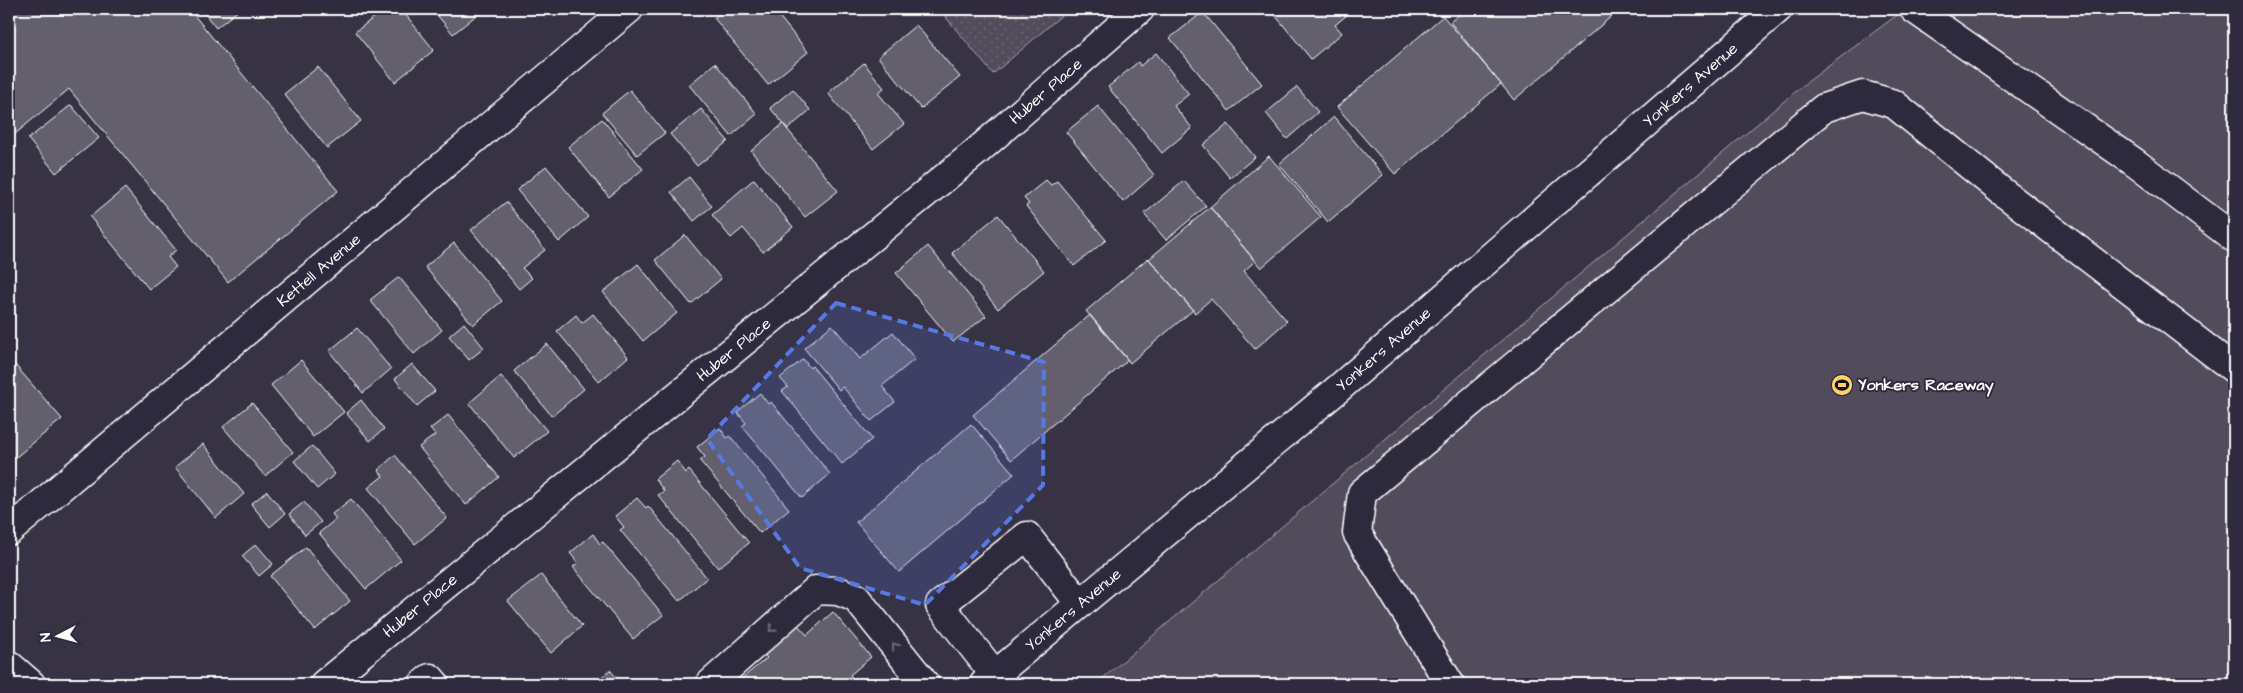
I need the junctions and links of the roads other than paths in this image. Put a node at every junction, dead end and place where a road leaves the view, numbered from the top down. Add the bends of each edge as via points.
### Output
1 (629, 9) edge
2 (1140, 9) edge
3 (1778, 9) edge
4 (1914, 9) edge
5 (2234, 238) edge
6 (2234, 369) edge
7 (9, 531) edge
8 (1080, 604) junction
9 (9, 665) edge
10 (990, 679) edge
11 (31, 684) edge
12 (324, 684) edge
13 (710, 684) edge
14 (925, 684) edge
15 (1450, 684) edge

1 - 7 street, Kettell Avenue
2 - 12 street, Huber Place via 975,153
3 - 8 street, Yonkers Avenue via 1339,388
4 - 5 street via 2134,162
6 - 15 street via 1894,104 1863,95 1824,108 1362,493 1357,533
8 - 10 street, Yonkers Avenue
8 - 10 street via 1027,536 940,605
9 - 11 street
14 -> 13 street via 856,598 838,591 816,590

